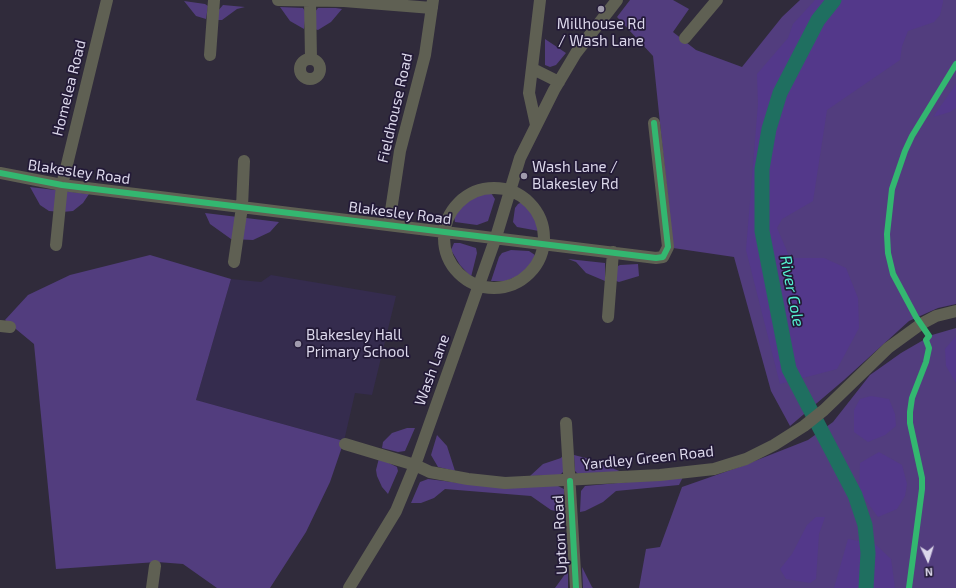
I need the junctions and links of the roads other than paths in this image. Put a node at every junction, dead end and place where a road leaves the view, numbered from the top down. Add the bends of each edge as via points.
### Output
1 (107, 0) edge
2 (214, 0) edge
3 (278, 0) edge
4 (310, 0) edge
5 (540, 0) edge
6 (617, 0) edge
7 (717, 0) edge
8 (345, 1) edge
9 (433, 4) edge
10 (685, 38) dead end
11 (210, 55) dead end
12 (311, 59) dead end
13 (533, 69) junction
14 (558, 82) junction
15 (654, 123) dead end
16 (536, 125) junction
17 (244, 161) dead end
18 (0, 173) edge
19 (62, 184) junction
20 (511, 190) junction
21 (242, 207) junction
22 (389, 224) junction
23 (444, 231) junction
24 (496, 238) junction
25 (545, 244) junction
26 (56, 245) dead end
27 (613, 252) junction
28 (234, 262) dead end
29 (479, 286) junction
30 (956, 311) edge
31 (608, 317) dead end
32 (566, 423) dead end
33 (345, 444) dead end
34 (415, 465) junction
35 (570, 481) junction
36 (155, 566) dead end
37 (152, 588) edge
38 (349, 588) edge
39 (576, 588) edge

1 - 19 street, Homelea Road
2 - 11 street
3 - 4 street
4 - 8 street
4 - 12 street
5 - 13 street
6 - 14 street, Wash Lane via 576,53
7 - 10 street
8 - 9 street
9 - 22 street, Fieldhouse Road via 424,55 400,151
13 - 14 street
13 - 16 street via 529,93
14 - 16 street, Wash Lane
15 - 27 street, Blakesley Road via 668,247 662,257 656,258
16 - 20 street, Wash Lane via 520,158
17 - 21 street
18 - 19 street, Blakesley Road
19 - 21 street, Blakesley Road
19 - 26 street, Homelea Road
20 - 23 street via 492,188 473,192 452,212
20 - 24 street, Wash Lane
20 - 25 street via 521,195 536,210 544,231
21 - 22 street, Blakesley Road
21 - 28 street
22 - 23 street, Blakesley Road
23 - 24 street, Blakesley Road
23 - 29 street via 446,250 454,268 470,282
24 - 25 street, Blakesley Road
24 - 29 street, Wash Lane
25 - 27 street, Blakesley Road
25 - 29 street via 534,269 518,282 499,288
27 - 31 street
29 - 34 street, Wash Lane
30 - 35 street, Yardley Green Road via 936,316 921,324 888,348 804,426 746,459 714,469
32 - 35 street, Upton Road
33 - 34 street, Yardley Green Road
34 - 35 street, Yardley Green Road via 430,472 483,481
34 - 38 street, Wash Lane via 396,511
35 - 39 street, Upton Road
36 - 37 street

